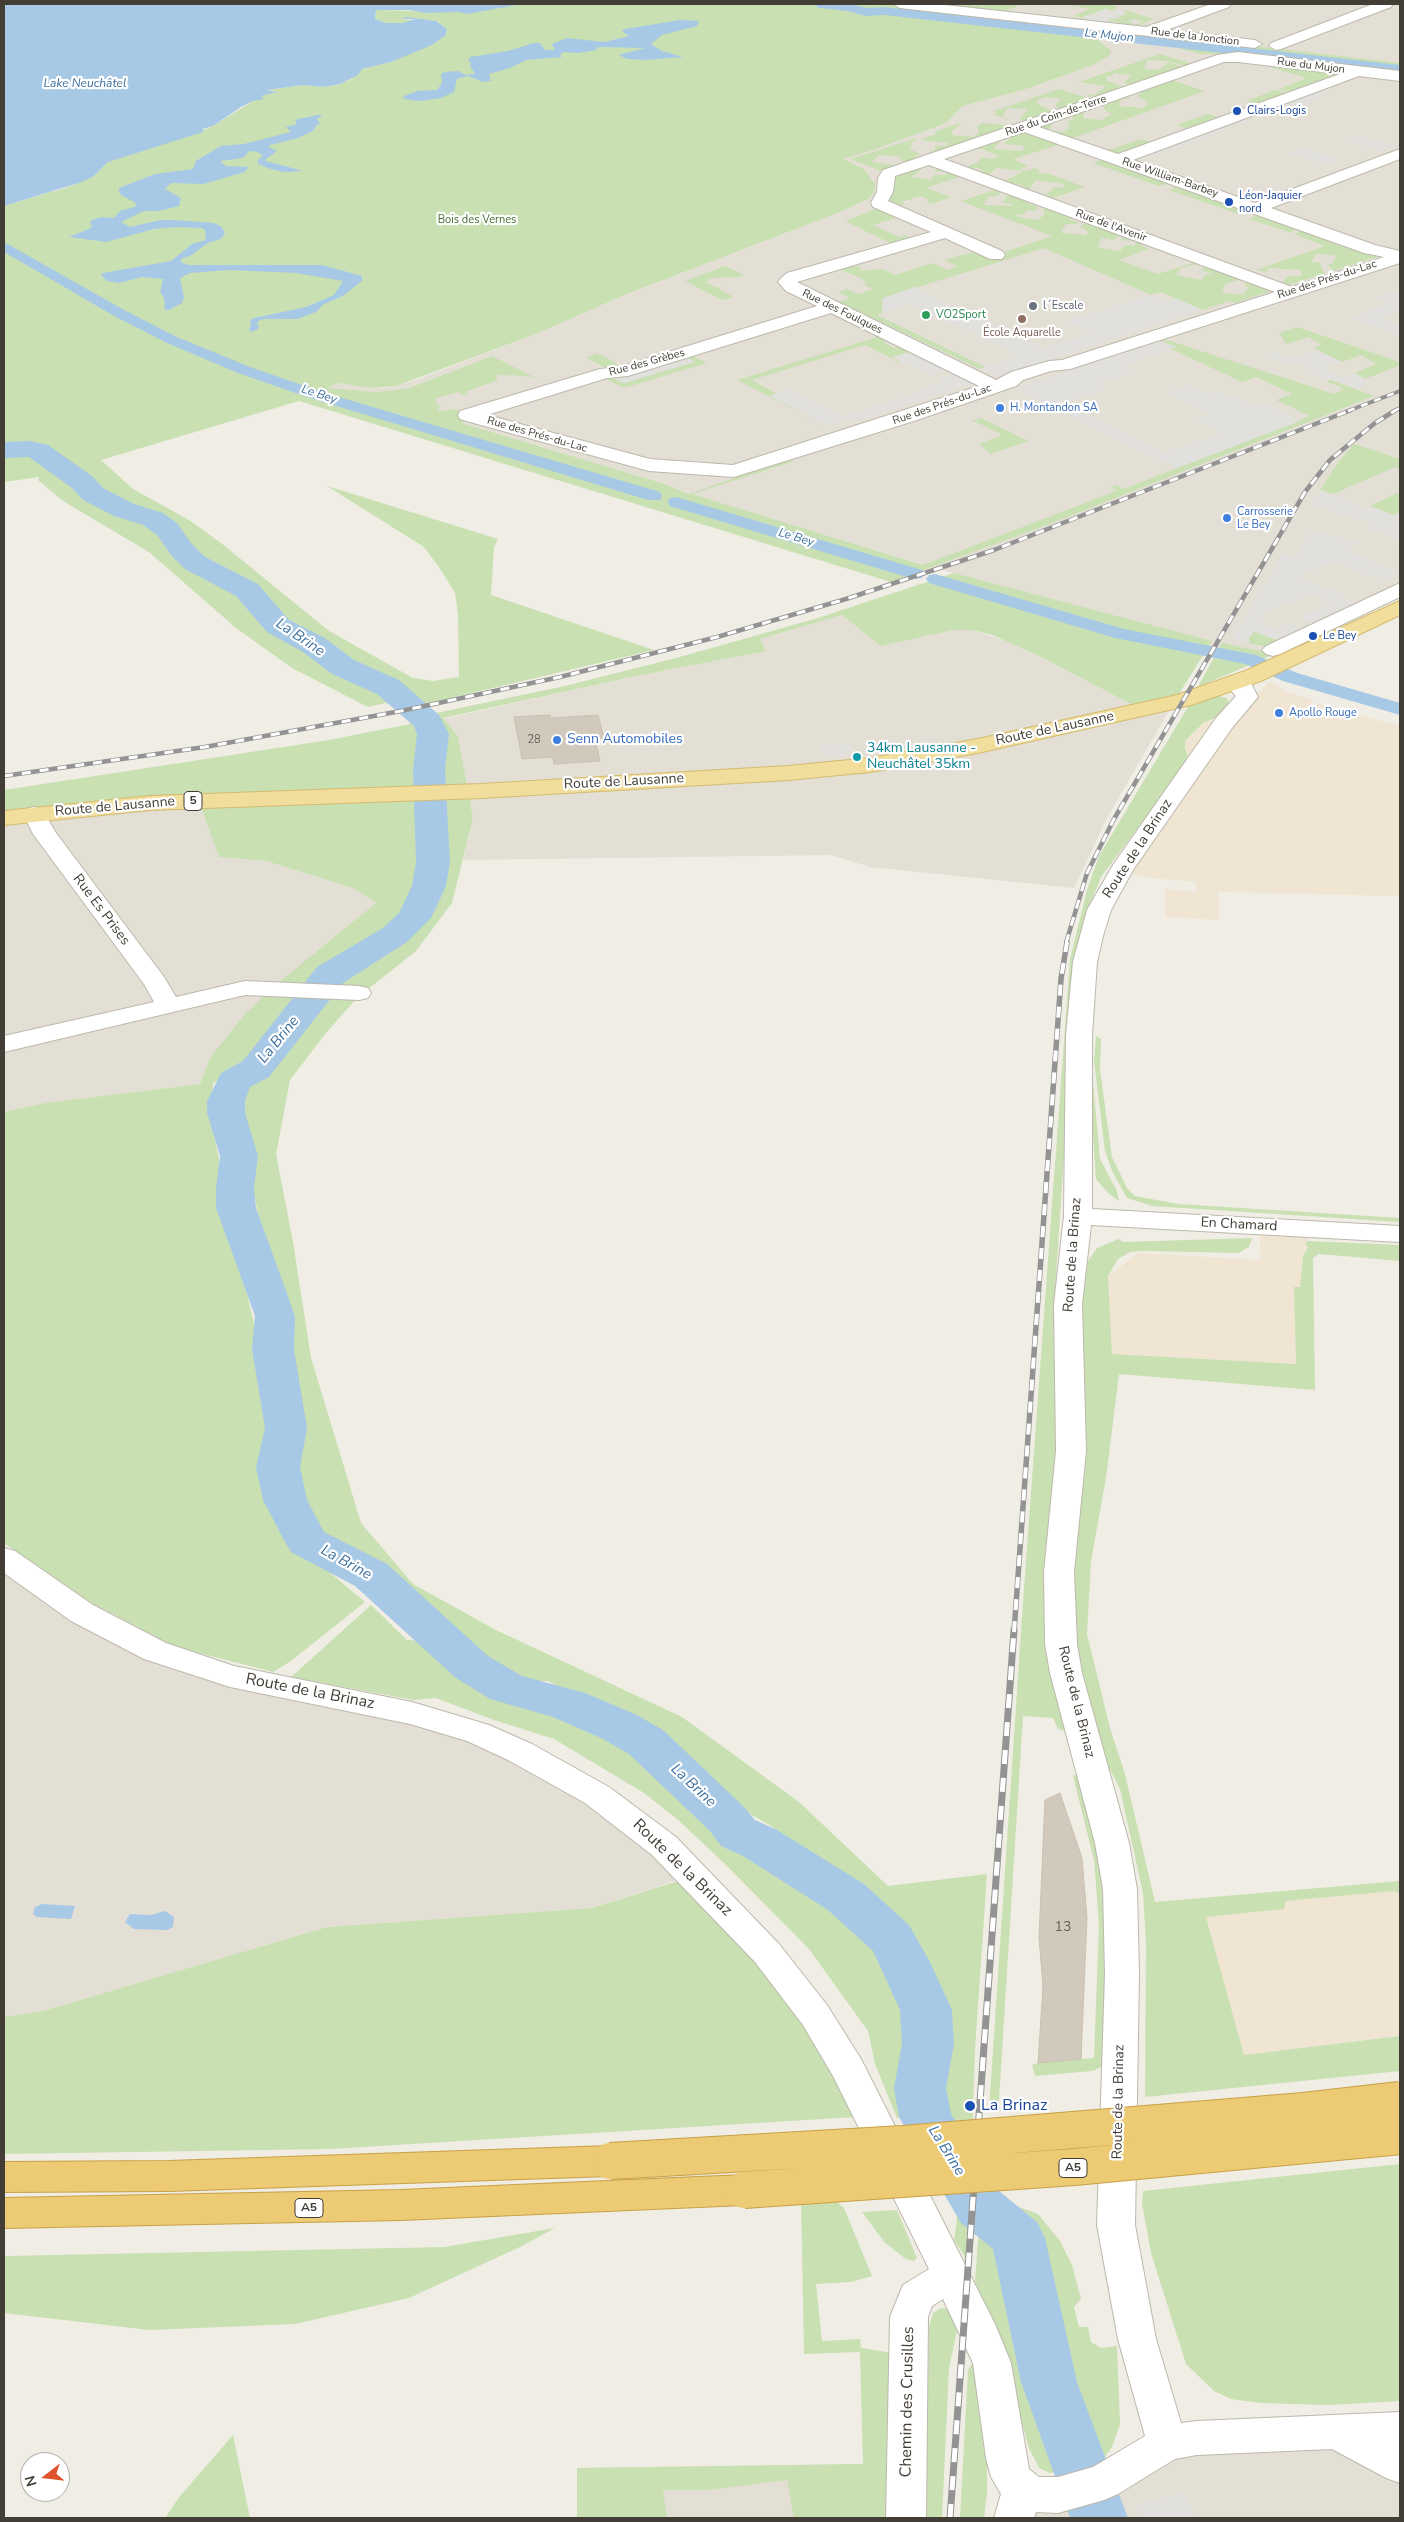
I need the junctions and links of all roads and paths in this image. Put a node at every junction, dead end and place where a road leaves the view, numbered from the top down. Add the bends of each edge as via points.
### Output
1 (900, 4) edge
2 (1224, 4) edge
3 (1386, 4) edge
4 (1148, 32) junction
5 (1276, 46) junction
6 (1222, 58) joint
7 (1387, 59) edge
8 (1360, 71) junction
9 (1400, 76) edge
10 (1025, 127) junction
11 (1400, 154) edge
12 (932, 160) junction
13 (1118, 160) junction
14 (1256, 208) junction
15 (946, 233) junction
16 (996, 255) dead end
17 (1400, 257) edge
18 (1291, 292) junction
19 (832, 307) junction
20 (995, 387) junction
21 (469, 417) joint
22 (1400, 588) edge
23 (1400, 608) edge
24 (1282, 655) junction
25 (1244, 679) junction
26 (34, 814) junction
27 (4, 818) edge
28 (360, 993) dead end
29 (169, 1006) junction
30 (4, 1044) edge
31 (1078, 1216) junction
32 (1400, 1234) edge
33 (4, 1558) edge
34 (1400, 2100) edge
35 (1400, 2136) edge
36 (4, 2177) edge
37 (4, 2213) edge
38 (951, 2279) junction
39 (1400, 2429) edge
40 (1337, 2432) junction
41 (1167, 2444) junction
42 (1400, 2466) edge
43 (1031, 2501) edge
44 (906, 2518) edge

1 - 4 street, Rue de la Jonction
2 - 4 street
3 - 5 street
4 - 5 street, Rue de la Jonction
5 - 7 street, Rue de la Jonction
6 - 8 street, Rue du Mujon
6 - 10 street, Rue du Coin-de-Terre
8 - 9 street, Rue du Mujon
8 - 13 street
10 - 12 street, Rue du Coin-de-Terre
10 - 13 street, Rue William-Barbey
11 - 14 street
12 - 15 street, Rue du Coin-de-Terre via 889,173 883,204
12 - 18 street, Rue de l'Avenir
13 - 14 street, Rue William-Barbey
14 - 17 street, Rue William-Barbey
15 - 16 street
15 - 19 street, Rue des Foulques via 793,277 787,282
17 - 18 street, Rue des Prés-du-Lac
18 - 20 street, Rue des Prés-du-Lac via 1064,365 1017,376
19 - 20 street, Rue des Foulques
19 - 21 street, Rue des Grèbes
20 - 21 street, Rue des Prés-du-Lac via 734,471 649,465
22 - 24 street
23 - 24 main road, 5
24 - 25 main road, 5
25 - 26 main road, Route de Lausanne / 5 via 1146,709 970,748 870,764 788,773 383,796 150,803
25 - 31 street, Route de la Brinaz via 1247,697 1224,723 1121,870 1100,910 1091,936 1085,962 1079,1035
26 - 27 main road, Route de Lausanne / 5
26 - 29 street, Rue Es Prises via 45,834 155,982
28 - 29 street via 245,988
29 - 30 street
31 - 32 street, En Chamard
31 - 41 street, Route de la Brinaz via 1068,1304 1071,1450 1059,1572 1060,1634 1066,1673 1112,1843 1120,1890 1122,1974 1116,2225 1137,2339
33 - 38 street, Route de la Brinaz via 82,1613 155,1651 230,1676 412,1713 478,1733 569,1779 632,1819 664,1846 740,1923 815,2015 867,2104
34 - 36 highway, bridge via 1284,2113 923,2143 610,2162 169,2176
35 - 37 highway, A5, bridge via 1036,2170 614,2197 182,2211
38 - 43 street, Route de la Brinaz via 992,2363 1011,2477
38 - 44 street, Chemin des Crusilles via 933,2284 917,2296 909,2317
39 - 40 street
40 - 41 street via 1197,2438
40 - 42 street
41 - 43 street via 1104,2482

